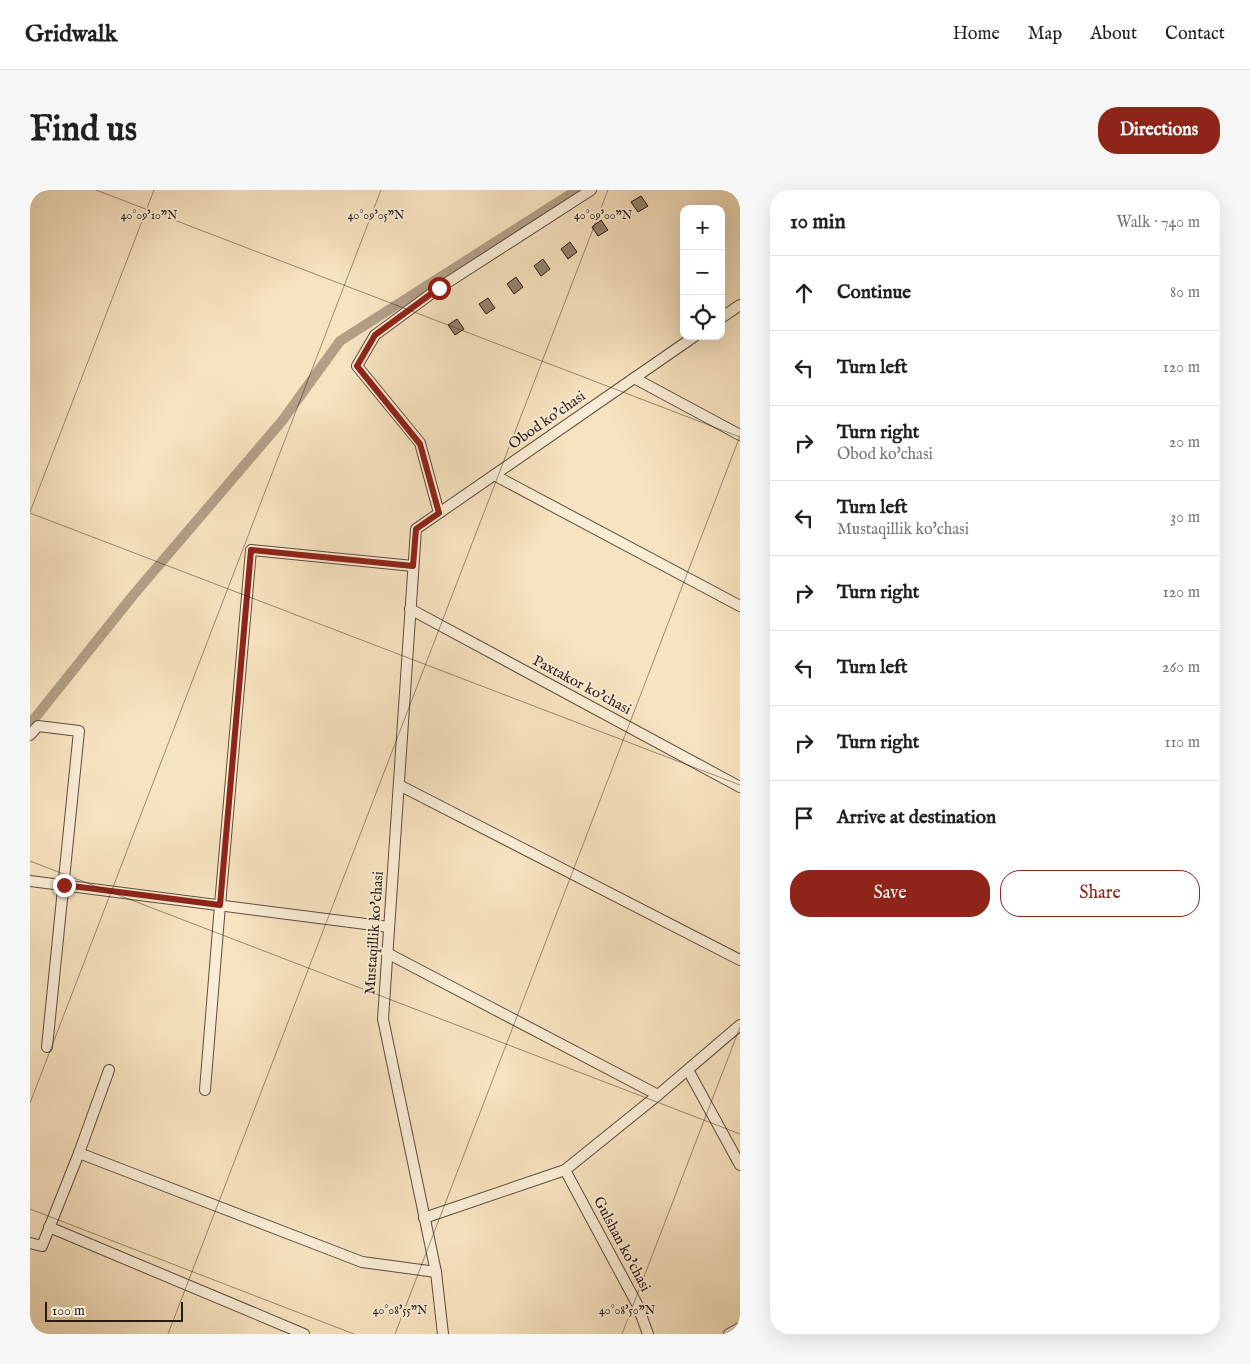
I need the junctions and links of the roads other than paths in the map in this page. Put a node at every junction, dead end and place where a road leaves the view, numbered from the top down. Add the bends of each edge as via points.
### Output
1 (591, 190) edge
2 (740, 305) edge
3 (725, 315) edge
4 (689, 340) edge
5 (634, 378) junction
6 (740, 435) edge
7 (494, 475) junction
8 (439, 513) junction
9 (416, 529) joint
10 (413, 566) junction
11 (740, 606) edge
12 (410, 609) junction
13 (30, 735) edge
14 (399, 785) junction
15 (740, 787) edge
16 (30, 881) edge
17 (64, 885) junction
18 (220, 905) junction
19 (389, 928) junction
20 (387, 952) junction
21 (740, 960) edge
22 (740, 1026) edge
23 (47, 1047) dead end
24 (109, 1070) dead end
25 (688, 1070) junction
26 (205, 1090) dead end
27 (658, 1095) junction
28 (80, 1153) junction
29 (740, 1165) edge
30 (564, 1170) junction
31 (424, 1218) junction
32 (49, 1227) junction
33 (30, 1243) edge
34 (436, 1272) junction
35 (740, 1328) edge
36 (304, 1334) edge
37 (443, 1334) edge
38 (648, 1334) edge
39 (729, 1334) edge

1 - 8 street via 439,288 375,335 357,366 420,444
2 - 3 street
4 - 5 street, Obod ko'chasi
5 - 6 street
5 - 7 street, Obod ko'chasi
7 - 8 street, Obod ko'chasi
7 - 11 street
8 - 9 street, Obod ko'chasi
9 - 10 street, Mustaqillik ko'chasi
10 - 12 street, Mustaqillik ko'chasi
10 - 18 street via 251,550
12 - 14 street, Mustaqillik ko'chasi
12 - 15 street, Paxtakor ko'chasi
13 - 17 street via 38,726 79,731
14 - 19 street, Mustaqillik ko'chasi
14 - 21 street
16 - 17 street
17 - 18 street
17 - 23 street
18 - 19 street
18 - 26 street
19 - 20 street, Mustaqillik ko'chasi
20 - 27 street
20 - 31 street, Mustaqillik ko'chasi via 383,1018
22 - 25 street
24 - 28 street
25 - 27 street
25 - 29 street
27 - 30 street
28 - 32 street
28 - 34 street via 362,1262
30 - 31 street
30 - 38 street, Gulshan ko'chasi via 637,1304
31 - 34 street, Mustaqillik ko'chasi
32 - 33 street via 42,1246
32 - 36 street
34 - 37 street, Mustaqillik ko'chasi
35 - 39 street

